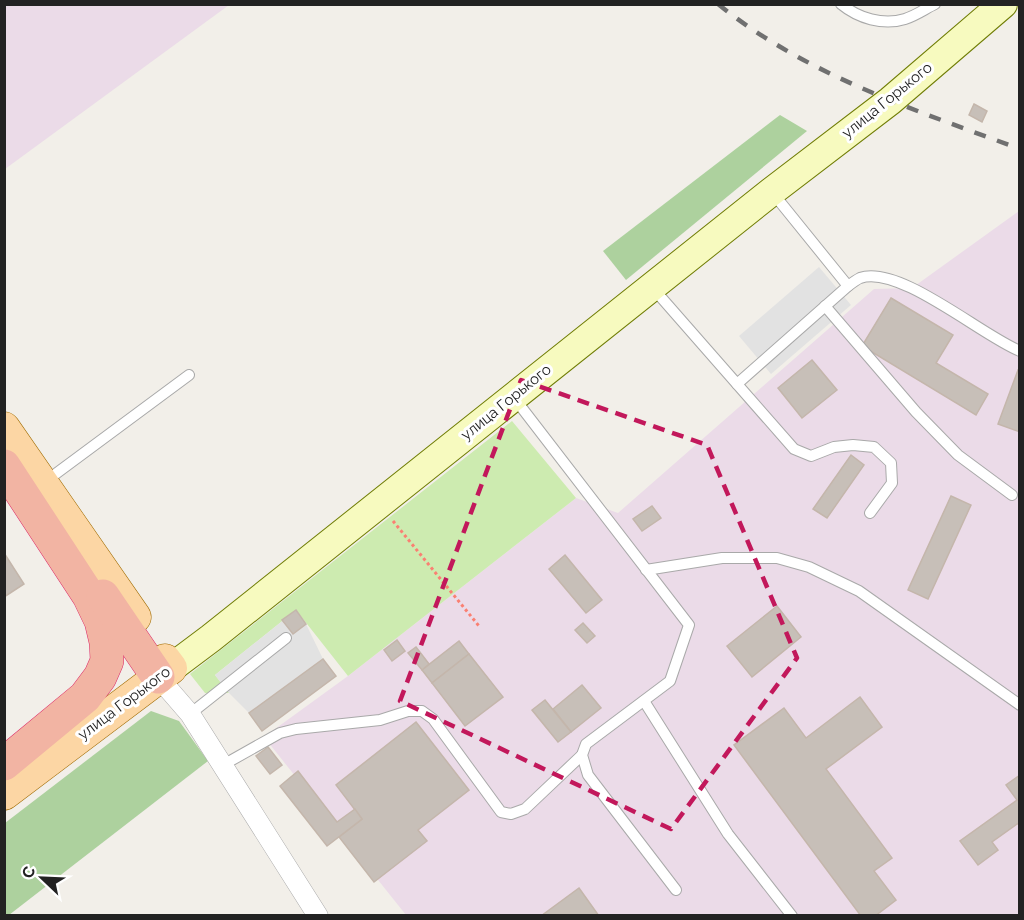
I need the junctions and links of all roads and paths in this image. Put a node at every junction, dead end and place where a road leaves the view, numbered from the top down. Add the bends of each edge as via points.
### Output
1 (841, 4) edge
2 (935, 4) edge
3 (1003, 4) edge
4 (771, 192) junction
5 (848, 285) junction
6 (651, 286) junction
7 (825, 306) junction
8 (1020, 351) edge
9 (189, 375) dead end
10 (737, 384) junction
11 (513, 396) junction
12 (4, 428) edge
13 (4, 454) edge
14 (4, 466) edge
15 (43, 483) junction
16 (1012, 495) dead end
17 (379, 504) junction
18 (870, 513) dead end
19 (646, 570) junction
20 (479, 626) dead end
21 (286, 638) dead end
22 (164, 672) junction
23 (644, 701) junction
24 (1020, 705) edge
25 (190, 714) junction
26 (582, 755) junction
27 (4, 764) edge
28 (223, 765) junction
29 (4, 794) edge
30 (676, 890) dead end
31 (318, 915) edge
32 (792, 915) edge

1 - 2 lane via 866,19 892,21
3 - 4 main road, улица Горького via 890,101
4 - 5 lane
4 - 6 main road, улица Горького
5 - 7 lane
5 - 8 lane via 873,277 912,288
6 - 10 lane
6 - 11 main road, улица Горького
7 - 10 lane
7 - 16 lane via 957,455
9 - 15 lane
10 - 18 lane via 801,453 811,456 834,447 874,447 891,463 892,483
11 - 17 main road, улица Горького
11 - 19 lane
12 - 15 main road
13 - 22 highway
14 - 27 highway via 89,596 101,621 107,661 85,697
15 - 22 main road
17 - 20 path
17 - 22 main road, улица Горького
19 - 23 lane via 689,625 670,681
19 - 24 lane via 722,558 777,558 809,567 859,591
21 - 25 lane
22 - 25 street
22 - 29 main road, улица Горького
23 - 26 lane via 586,744
23 - 32 lane via 728,834
25 - 28 street
26 - 28 lane via 525,809 511,814 501,812 433,719 422,711 280,733
26 - 30 lane via 588,775
28 - 31 street

